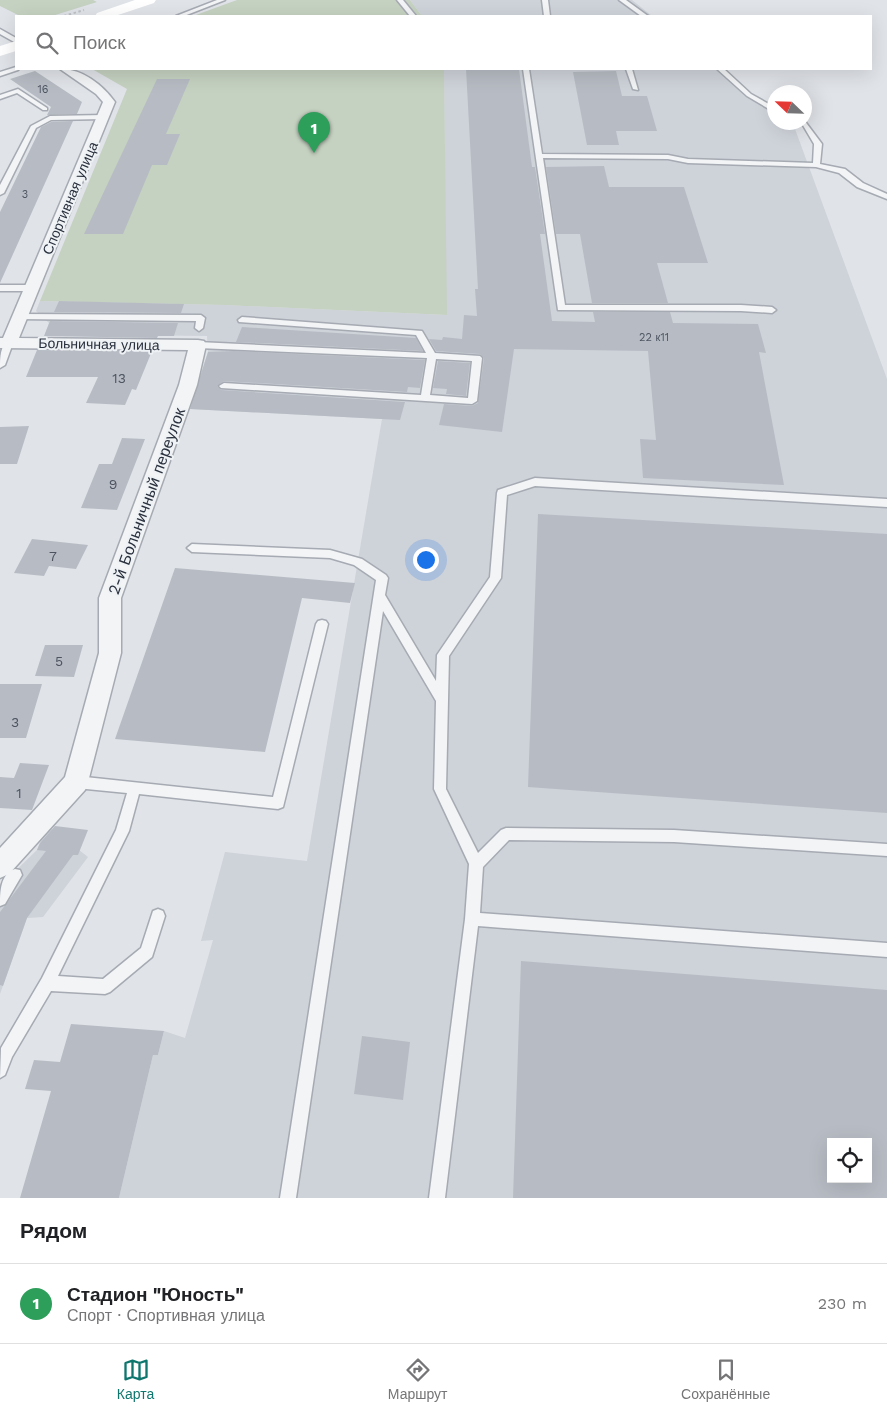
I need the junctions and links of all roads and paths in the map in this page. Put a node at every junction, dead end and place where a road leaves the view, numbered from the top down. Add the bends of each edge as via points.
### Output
1 (149, 0) edge
2 (222, 0) edge
3 (400, 0) edge
4 (545, 0) edge
5 (622, 0) edge
6 (105, 15) edge
7 (182, 15) edge
8 (412, 15) edge
9 (547, 15) edge
10 (644, 15) edge
11 (0, 31) edge
12 (15, 40) edge
13 (15, 46) edge
14 (0, 51) edge
15 (15, 69) edge
16 (68, 70) edge
17 (526, 70) edge
18 (628, 70) edge
19 (721, 70) edge
20 (0, 74) edge
21 (636, 88) dead end
22 (0, 97) edge
23 (767, 106) edge
24 (45, 109) dead end
25 (104, 117) junction
26 (809, 130) edge
27 (538, 156) junction
28 (816, 165) junction
29 (0, 193) edge
30 (887, 198) edge
31 (0, 288) edge
32 (32, 288) junction
33 (772, 310) dead end
34 (21, 317) junction
35 (242, 320) dead end
36 (198, 337) junction
37 (5, 344) edge
38 (432, 356) junction
39 (0, 365) edge
40 (224, 386) dead end
41 (425, 398) junction
42 (887, 504) edge
43 (192, 548) dead end
44 (379, 595) junction
45 (322, 624) dead end
46 (442, 702) junction
47 (76, 782) junction
48 (135, 787) junction
49 (887, 850) edge
50 (476, 864) junction
51 (8, 871) edge
52 (0, 899) edge
53 (158, 916) dead end
54 (472, 919) junction
55 (887, 950) edge
56 (47, 983) junction
57 (0, 1070) edge
58 (288, 1198) edge
59 (437, 1198) edge

1 - 6 main road
2 - 7 lane
3 - 8 lane
4 - 9 lane
5 - 10 lane
11 - 12 lane
13 - 14 main road
15 - 20 lane
16 - 25 street, Спортивная улица via 100,91 109,102
17 - 27 lane
18 - 21 lane
19 - 23 lane via 749,95
22 - 24 lane via 18,91
25 - 29 lane via 50,118 33,127
25 - 32 street, Спортивная улица
26 - 28 lane via 818,144
27 - 28 lane via 668,157 688,161
27 - 33 lane via 561,308
28 - 30 lane via 842,172
31 - 32 lane
32 - 34 street, Спортивная улица
34 - 36 lane via 201,318
34 - 37 street, Спортивная улица
35 - 38 lane via 419,333
36 - 37 street, Больничная улица
36 - 38 lane
36 - 47 street, 2-й Больничный переулок via 188,385 110,598 110,654
37 - 39 lane
38 - 41 lane
38 - 41 lane via 477,358 472,401
40 - 41 lane
42 - 46 lane via 535,482 502,494 495,578 443,655
43 - 44 lane via 330,554 358,562 382,578
44 - 46 lane
44 - 58 lane
45 - 48 lane via 278,803
46 - 50 lane via 440,788
47 - 48 lane
47 - 51 street, 2-й Больничный переулок
48 - 56 lane via 122,831
49 - 50 lane via 674,836 506,834
50 - 54 lane
51 - 52 lane
53 - 56 lane via 147,952 105,987
54 - 55 lane
54 - 59 lane
56 - 57 lane via 6,1053

